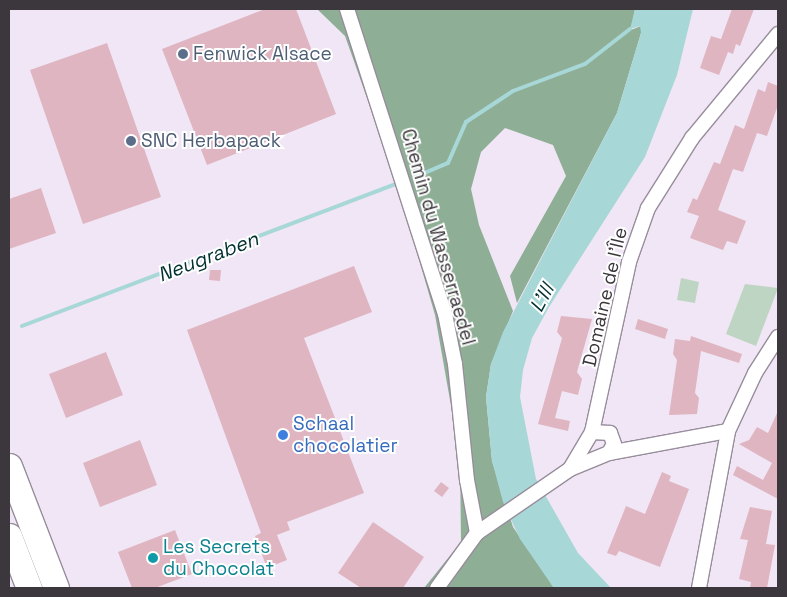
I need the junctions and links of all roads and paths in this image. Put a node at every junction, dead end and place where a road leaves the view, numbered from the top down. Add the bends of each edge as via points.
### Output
1 (347, 9) edge
2 (778, 34) edge
3 (778, 337) edge
4 (728, 431) junction
5 (599, 436) junction
6 (640, 447) junction
7 (603, 454) junction
8 (9, 466) edge
9 (570, 469) junction
10 (477, 533) junction
11 (9, 536) edge
12 (29, 588) edge
13 (56, 588) edge
14 (437, 588) edge
15 (699, 588) edge

1 - 10 street, Chemin du Wasserraedel via 445,314 456,364 467,480
2 - 5 street, Domaine de l'Île via 692,138 648,208 629,262 600,404
3 - 4 street via 754,372
4 - 6 street, Domaine de l'Île
4 - 15 street
5 - 6 street, Domaine de l'Île
5 - 7 street
5 - 7 street
5 - 9 street, Domaine de l'Île
6 - 7 street, Domaine de l'Île
7 - 9 street, Domaine de l'Île
8 - 13 highway
9 - 10 street, Domaine de l'Île
10 - 14 street
11 - 12 highway

